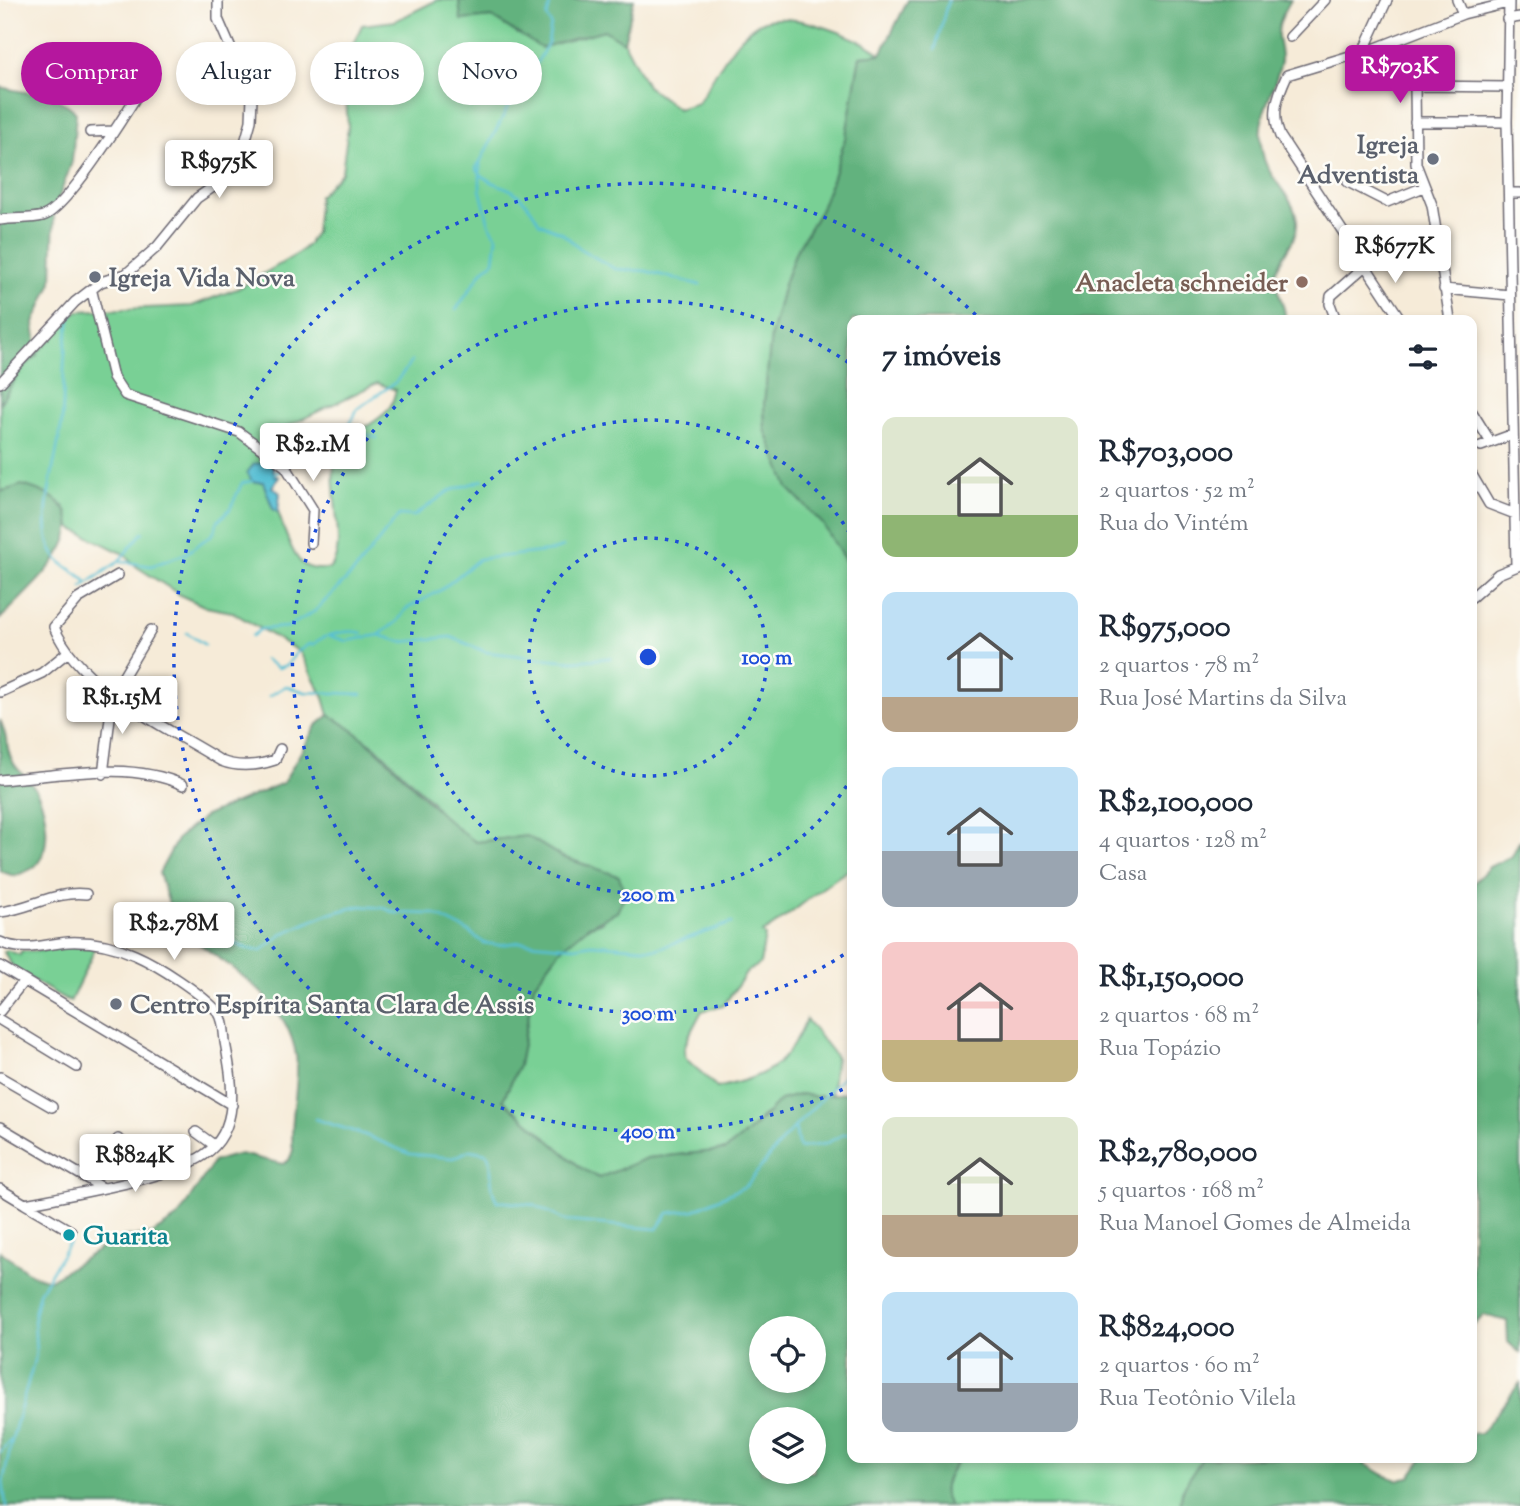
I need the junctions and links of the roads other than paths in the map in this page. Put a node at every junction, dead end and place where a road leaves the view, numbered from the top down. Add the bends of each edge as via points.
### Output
1 (218, 0) edge
2 (1325, 0) edge
3 (1387, 0) edge
4 (1457, 0) edge
5 (1509, 1) edge
6 (1463, 14) junction
7 (1520, 17) edge
8 (1507, 19) junction
9 (1290, 37) dead end
10 (1363, 52) junction
11 (1508, 86) junction
12 (131, 105) edge
13 (1415, 122) junction
14 (1507, 122) junction
15 (113, 131) junction
16 (90, 132) dead end
17 (1348, 182) dead end
18 (1424, 187) junction
19 (1509, 193) junction
20 (1520, 193) edge
21 (0, 220) edge
22 (1365, 265) junction
23 (1444, 289) junction
24 (92, 292) junction
25 (1510, 295) junction
26 (1334, 315) edge
27 (1398, 315) edge
28 (1449, 315) edge
29 (1516, 353) edge
30 (0, 383) edge
31 (1477, 420) edge
32 (1516, 437) edge
33 (1490, 441) junction
34 (1481, 446) dead end
35 (1477, 484) edge
36 (1515, 514) junction
37 (311, 543) dead end
38 (1518, 565) edge
39 (118, 575) dead end
40 (1477, 591) edge
41 (151, 630) dead end
42 (68, 652) junction
43 (1, 692) edge
44 (113, 694) junction
45 (280, 749) dead end
46 (103, 774) junction
47 (0, 780) edge
48 (183, 785) dead end
49 (86, 894) dead end
50 (0, 912) edge
51 (2, 946) edge
52 (0, 966) edge
53 (23, 982) junction
54 (0, 1011) edge
55 (0, 1020) edge
56 (76, 1068) dead end
57 (0, 1077) edge
58 (232, 1105) junction
59 (52, 1107) dead end
60 (0, 1127) edge
61 (196, 1132) dead end
62 (118, 1139) dead end
63 (215, 1145) junction
64 (166, 1170) junction
65 (103, 1188) junction
66 (0, 1189) edge
67 (25, 1204) junction
68 (71, 1231) dead end

1 - 24 street via 218,19 253,103 239,164 197,198 157,247 126,274 102,282
2 - 9 street
3 - 10 street
4 - 6 street
5 - 6 street
5 - 8 street
6 - 10 street
7 - 8 street
8 - 11 street
10 - 22 street via 1287,75 1274,121
11 - 13 street via 1415,86
11 - 14 street
12 - 15 street
13 - 14 street
13 - 18 street via 1416,164
14 - 19 street
15 - 16 street
15 - 21 street via 54,210 44,216
17 - 18 street via 1387,202
18 - 23 street via 1435,217
19 - 20 street
19 - 25 street
22 - 26 street via 1331,296
22 - 27 street
23 - 25 street
23 - 28 street
24 - 30 street via 75,302
24 - 37 street via 113,377 125,395 239,432 286,467 313,510
25 - 29 street
29 - 32 street
31 - 33 street
32 - 33 street
32 - 36 street
33 - 34 street
35 - 36 street via 1489,504
36 - 38 street
38 - 40 street
39 - 42 street via 78,599 54,627
41 - 44 street
42 - 43 street via 42,673
42 - 44 street
44 - 45 street via 231,765 275,760
44 - 46 street
46 - 47 street
46 - 48 street via 155,775
49 - 50 street via 60,894
51 - 58 street via 101,943 137,956 200,997 220,1014 234,1088
52 - 53 street
53 - 54 street
53 - 58 street
55 - 56 street
57 - 59 street
58 - 63 street
60 - 65 street
61 - 63 street
62 - 64 street
63 - 64 street
64 - 65 street
65 - 67 street
66 - 67 street
67 - 68 street

